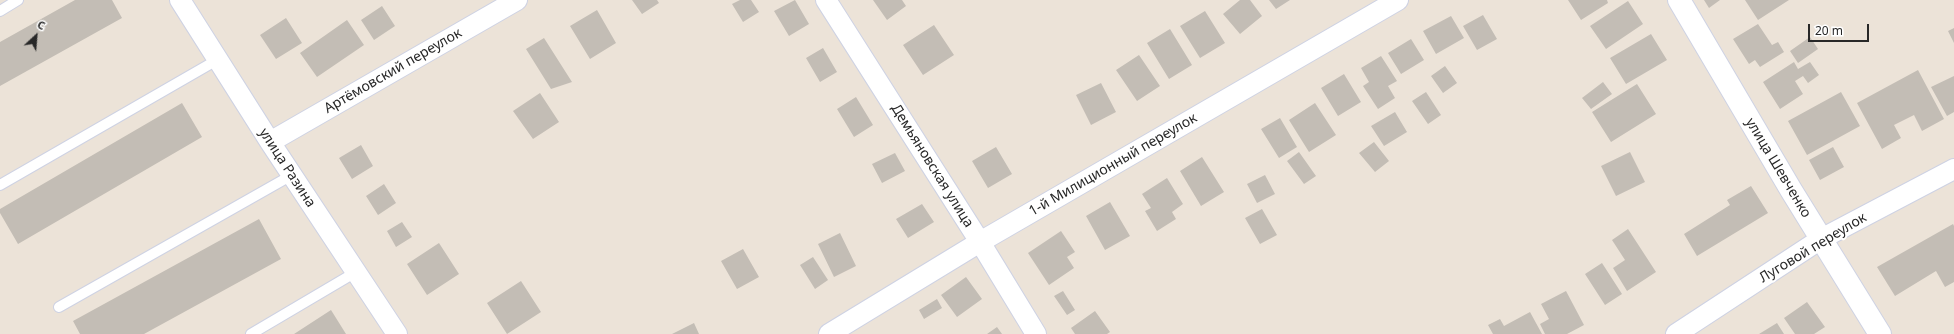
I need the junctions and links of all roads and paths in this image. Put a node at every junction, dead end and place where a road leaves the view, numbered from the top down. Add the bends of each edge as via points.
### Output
1 (18, 0) edge
2 (180, 0) edge
3 (517, 0) edge
4 (826, 0) edge
5 (1398, 0) edge
6 (1678, 0) edge
7 (0, 11) edge
8 (218, 60) junction
9 (270, 142) junction
10 (1954, 169) edge
11 (292, 175) junction
12 (0, 185) edge
13 (1821, 239) junction
14 (980, 242) junction
15 (356, 272) junction
16 (60, 307) dead end
17 (251, 334) edge
18 (397, 334) edge
19 (829, 334) edge
20 (1036, 334) edge
21 (1676, 334) edge
22 (1880, 334) edge

1 - 7 lane
2 - 8 street, улица Разина
3 - 9 street, Артёмовский переулок
4 - 14 street, Демьяновская улица
5 - 14 street, 1-й Милиционный переулок
6 - 13 street, улица Шевченко
8 - 9 street, улица Разина
8 - 12 lane
9 - 11 street, улица Разина
10 - 13 street, Луговой переулок
11 - 15 street, улица Разина
11 - 16 lane
13 - 21 street, Луговой переулок
13 - 22 street, улица Шевченко
14 - 19 street, 1-й Милиционный переулок
14 - 20 street, Демьяновская улица
15 - 17 lane
15 - 18 street, улица Разина

